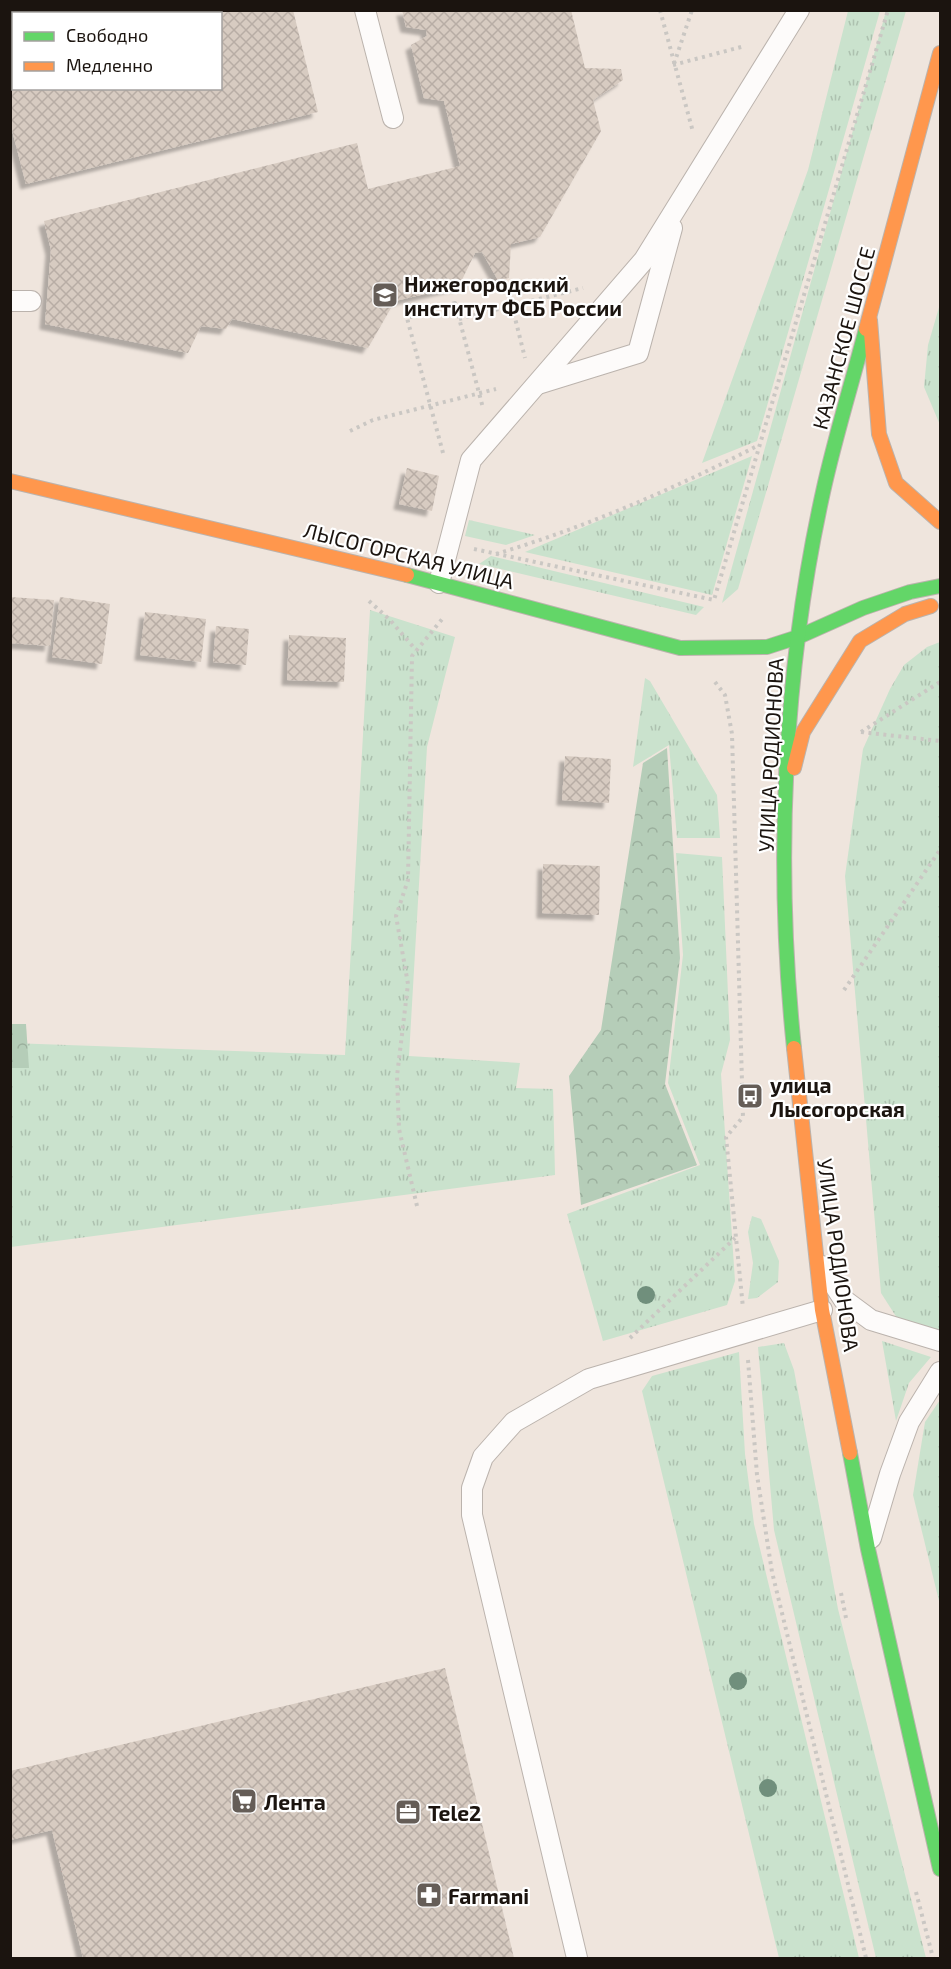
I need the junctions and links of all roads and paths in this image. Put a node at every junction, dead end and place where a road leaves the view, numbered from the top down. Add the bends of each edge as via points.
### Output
1 (365, 10) edge
2 (660, 10) edge
3 (692, 10) edge
4 (799, 10) edge
5 (888, 10) edge
6 (746, 46) dead end
7 (940, 52) edge
8 (673, 65) junction
9 (393, 118) dead end
10 (704, 167) junction
11 (676, 212) junction
12 (587, 287) dead end
13 (10, 301) edge
14 (32, 301) dead end
15 (512, 306) junction
16 (870, 317) junction
17 (459, 319) junction
18 (538, 384) junction
19 (500, 388) dead end
20 (480, 395) junction
21 (430, 407) junction
22 (350, 431) dead end
23 (491, 437) junction
24 (758, 445) junction
25 (443, 453) dead end
26 (10, 482) edge
27 (940, 522) edge
28 (449, 542) junction
29 (495, 555) junction
30 (448, 585) junction
31 (940, 586) edge
32 (360, 594) dead end
33 (940, 604) edge
34 (798, 637) junction
35 (416, 650) junction
36 (709, 674) dead end
37 (940, 682) edge
38 (732, 734) dead end
39 (940, 741) edge
40 (784, 808) junction
41 (940, 850) edge
42 (844, 990) dead end
43 (417, 1206) dead end
44 (736, 1237) dead end
45 (816, 1257) junction
46 (822, 1310) junction
47 (940, 1341) edge
48 (940, 1372) edge
49 (606, 1374) junction
50 (868, 1550) junction
51 (940, 1869) edge
52 (578, 1959) edge

1 - 9 lane
2 - 8 path
3 - 8 path
4 - 10 lane
5 - 24 path
6 - 8 path
7 - 16 main road, КАЗАНСКОЕ ШОССЕ
8 - 10 path
10 - 11 lane
11 - 18 lane via 644,260
11 - 18 lane via 638,354
12 - 15 path
13 - 14 lane
15 - 17 path
15 - 18 path via 530,376
16 - 27 main road via 879,434 896,483
16 - 34 main road, КАЗАНСКОЕ ШОССЕ via 823,492
17 - 20 path
17 - 21 path via 455,303 407,318
18 - 23 lane
19 - 20 path
20 - 21 path
20 - 23 path
21 - 22 path via 373,420
21 - 25 path
23 - 28 lane via 471,460
24 - 29 path via 694,478
24 - 29 path via 714,600
26 - 30 main road, ЛЫСОГОРСКАЯ УЛИЦА
28 - 29 path
28 - 30 lane
30 - 34 main road, ЛЫСОГОРСКАЯ УЛИЦА via 680,648 766,647
30 - 35 path via 448,612
31 - 34 main road, ЛЫСОГОРСКАЯ УЛИЦА via 863,608
32 - 35 path
33 - 40 main road via 905,614 860,641 803,732
34 - 40 main road, УЛИЦА РОДИОНОВА
35 - 43 path via 412,656 408,880 396,915 408,984 397,1076 399,1129
36 - 38 path via 725,695
37 - 39 path via 861,732
40 - 45 main road, УЛИЦА РОДИОНОВА via 789,997
41 - 42 path
44 - 49 path via 628,1340
45 - 46 main road, УЛИЦА РОДИОНОВА
45 - 47 lane via 844,1300 871,1320
46 - 49 lane
46 - 50 main road, УЛИЦА РОДИОНОВА
48 - 50 lane via 909,1422
49 - 52 lane via 589,1379 514,1422 483,1457 472,1488 472,1515
50 - 51 main road, УЛИЦА РОДИОНОВА

